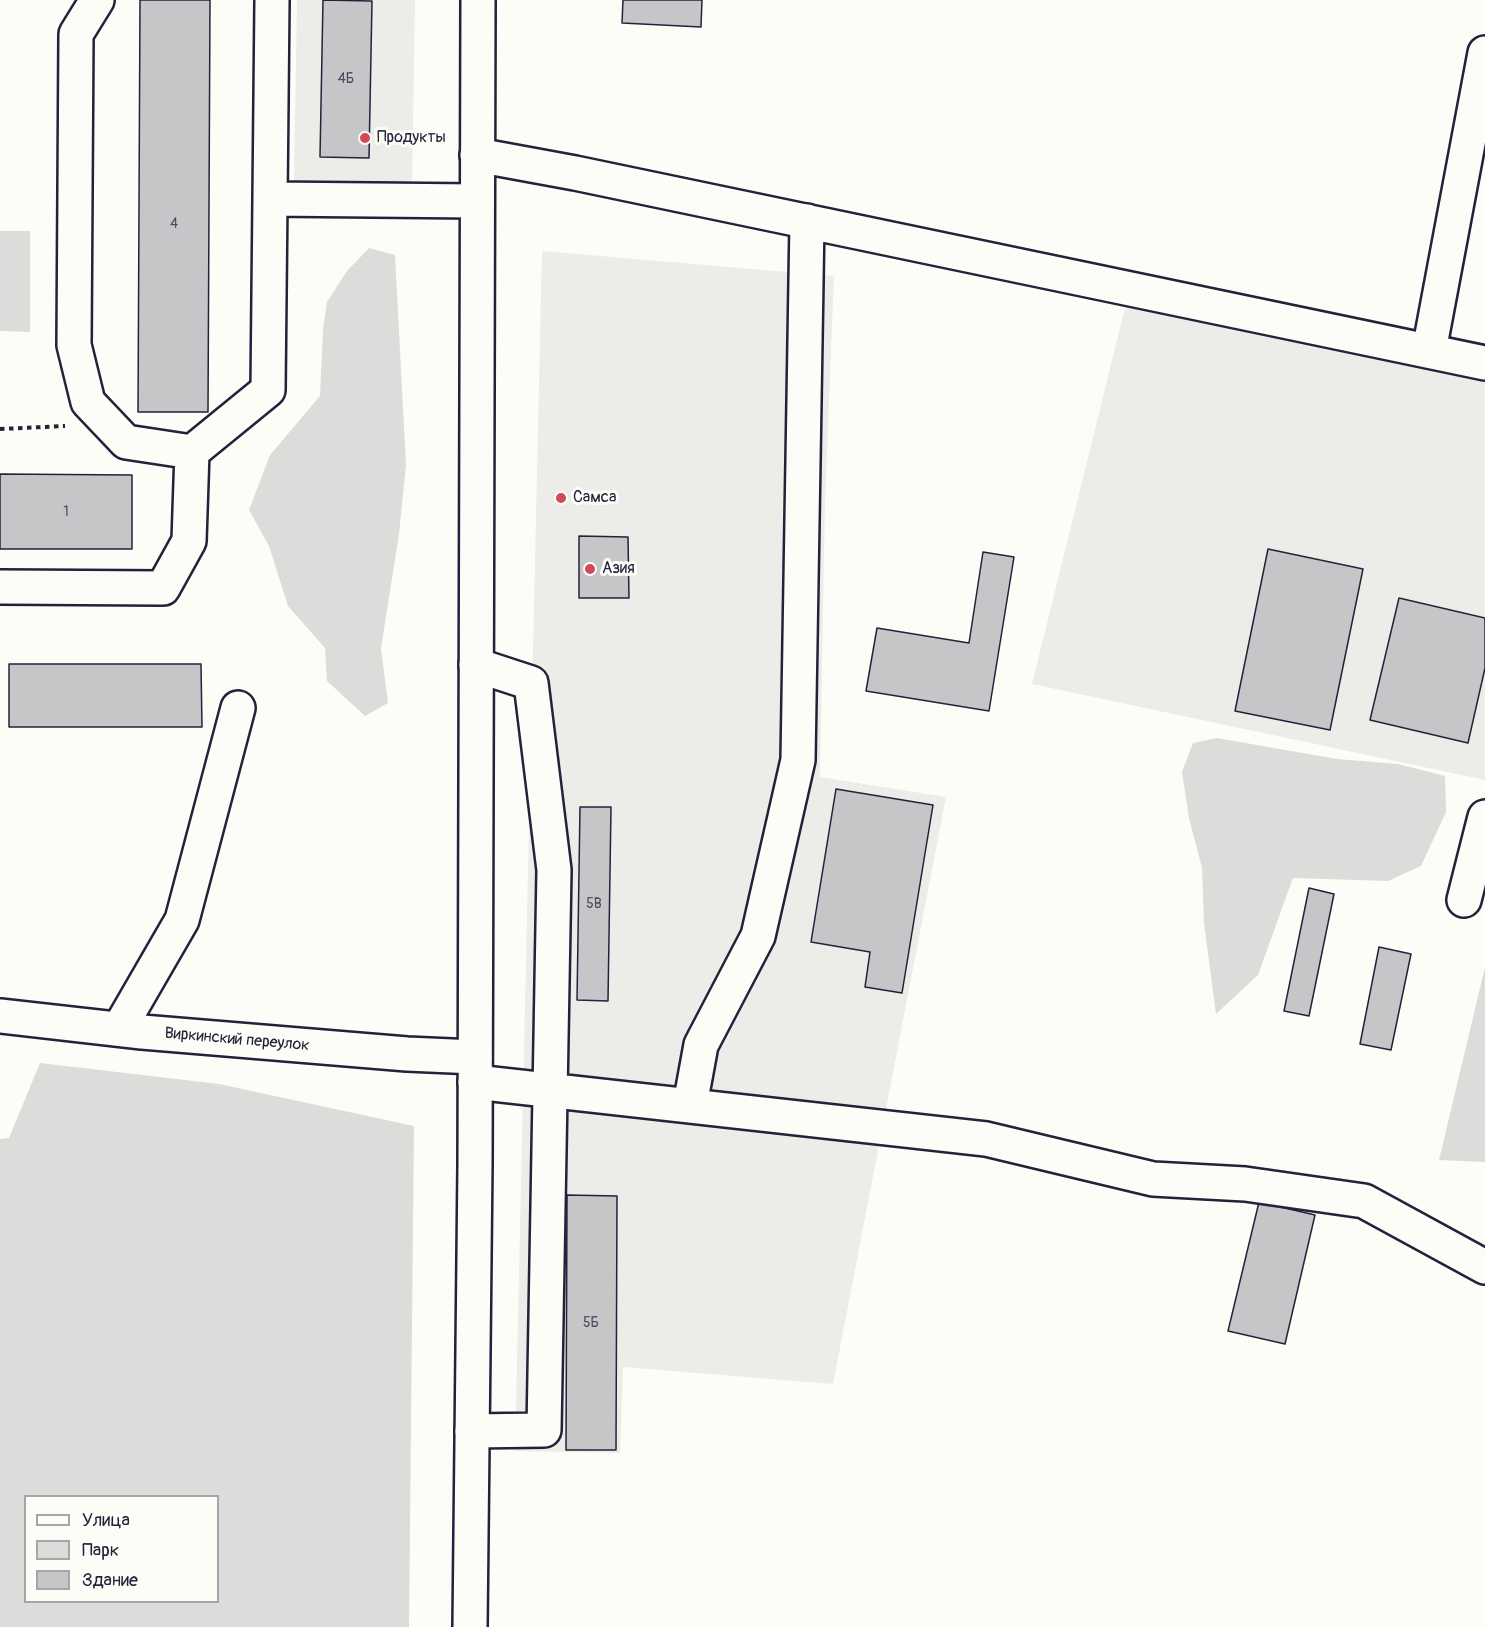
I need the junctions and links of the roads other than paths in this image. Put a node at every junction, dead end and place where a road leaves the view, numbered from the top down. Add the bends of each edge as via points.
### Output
1 (97, 0) edge
2 (272, 0) edge
3 (478, 0) edge
4 (1485, 53) edge
5 (477, 155) junction
6 (270, 199) junction
7 (477, 201) junction
8 (807, 221) junction
9 (1428, 351) junction
10 (1485, 363) edge
11 (192, 452) junction
12 (0, 587) edge
13 (476, 665) junction
14 (238, 708) dead end
15 (1485, 817) edge
16 (1464, 900) dead end
17 (0, 1016) edge
18 (119, 1029) junction
19 (475, 1070) junction
20 (552, 1089) junction
21 (690, 1105) junction
22 (1485, 1267) edge
23 (472, 1431) junction
24 (470, 1627) edge

1 - 11 street via 76,34 74,345 88,402 126,442
2 - 6 street
3 - 5 street
4 - 9 street
5 - 7 street
5 - 8 street
6 - 7 street
6 - 11 street via 268,390
7 - 13 street
8 - 9 street
8 - 21 street via 798,760 758,936 701,1045
9 - 10 street
11 - 12 street via 189,542 163,588
13 - 19 street
13 - 20 street via 531,683 554,870
14 - 18 street via 182,920
15 - 16 street
17 - 18 street, Виркинский переулок
18 - 19 street, Виркинский переулок via 395,1053
19 - 20 street, Виркинский переулок
19 - 23 street
20 - 21 street, Виркинский переулок
20 - 23 street via 544,1430
21 - 22 street, Виркинский переулок via 986,1139 1153,1179 1245,1184 1364,1201
23 - 24 street

